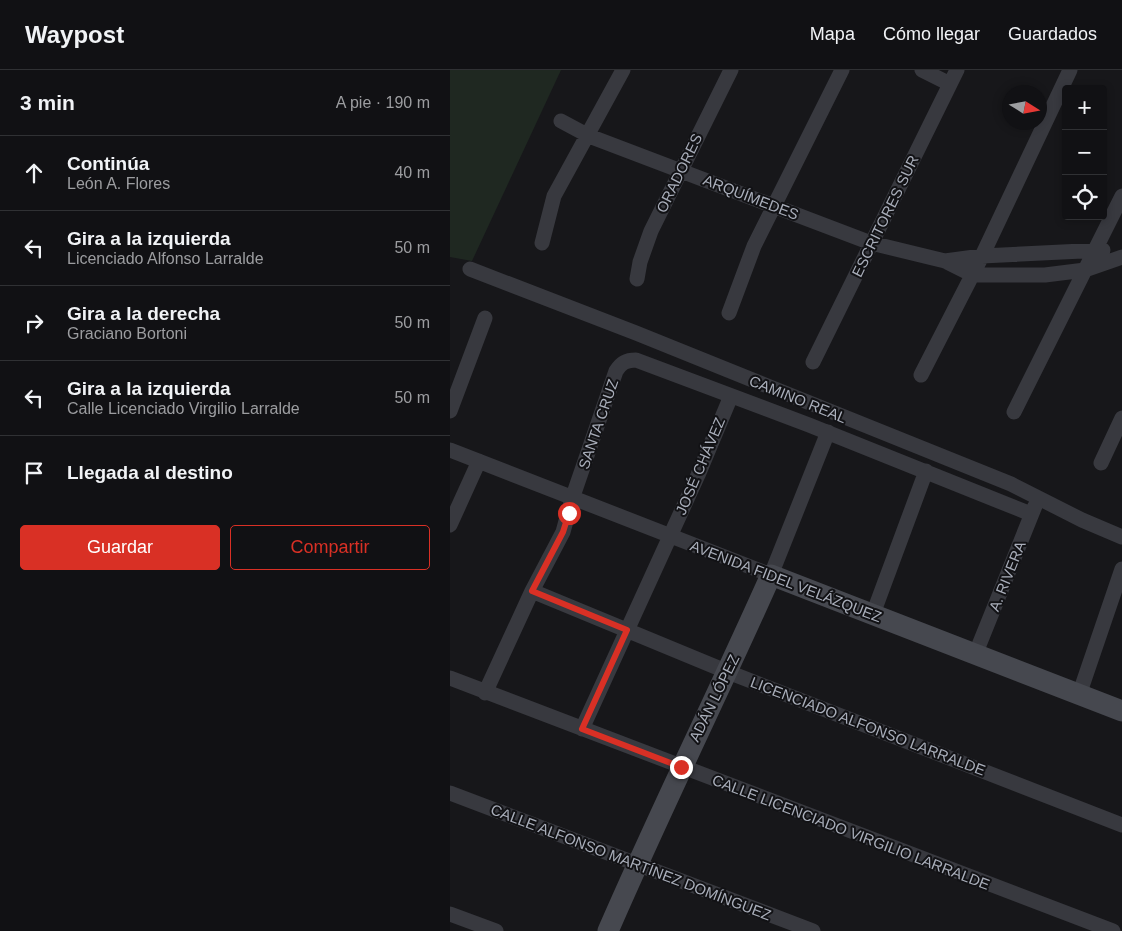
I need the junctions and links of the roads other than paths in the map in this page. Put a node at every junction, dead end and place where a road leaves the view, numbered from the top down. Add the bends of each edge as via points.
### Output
1 (623, 70) edge
2 (731, 70) edge
3 (842, 70) edge
4 (922, 70) edge
5 (957, 70) edge
6 (1070, 70) edge
7 (950, 84) junction
8 (560, 121) dead end
9 (589, 136) junction
10 (680, 170) junction
11 (1122, 196) edge
12 (774, 206) junction
13 (542, 243) dead end
14 (871, 244) junction
15 (1097, 249) junction
16 (982, 256) junction
17 (1122, 256) edge
18 (945, 261) junction
19 (470, 269) dead end
20 (1085, 270) junction
21 (973, 275) junction
22 (637, 279) dead end
23 (729, 313) dead end
24 (485, 318) dead end
25 (636, 360) joint
26 (813, 362) dead end
27 (921, 375) dead end
28 (731, 396) junction
29 (450, 411) edge
30 (1014, 412) dead end
31 (1122, 418) edge
32 (828, 432) junction
33 (1108, 447) junction
34 (450, 450) edge
35 (1122, 454) edge
36 (479, 461) junction
37 (1101, 463) dead end
38 (926, 472) junction
39 (1039, 496) junction
40 (572, 499) junction
41 (1031, 514) junction
42 (450, 525) edge
43 (670, 536) junction
44 (1122, 537) edge
45 (1122, 569) edge
46 (771, 575) junction
47 (532, 591) junction
48 (874, 614) junction
49 (627, 630) junction
50 (975, 655) junction
51 (728, 672) junction
52 (450, 678) edge
53 (485, 693) junction
54 (1079, 695) junction
55 (1122, 711) edge
56 (582, 729) junction
57 (681, 767) junction
58 (450, 794) edge
59 (1122, 825) edge
60 (637, 864) junction
61 (450, 914) edge
62 (1122, 920) edge
63 (496, 931) edge
64 (608, 931) edge
65 (813, 931) edge
66 (1115, 931) edge

1 - 9 street
2 - 10 street, ORADORES
3 - 12 street
4 - 7 street
5 - 7 street, ESCRITORES SUR
6 - 16 street
7 - 14 street, ESCRITORES SUR
8 - 9 street, ARQUÍMEDES
9 - 10 street, ARQUÍMEDES
9 - 13 street via 554,196
10 - 12 street, ARQUÍMEDES
10 - 22 street, ORADORES via 651,231
11 - 15 street
12 - 14 street, ARQUÍMEDES
12 - 23 street via 742,272
14 - 18 street, ARQUÍMEDES
14 - 26 street, ESCRITORES SUR
15 - 16 street, ARQUÍMEDES
15 - 17 street, ARQUÍMEDES
15 - 20 street
16 - 18 street, ARQUÍMEDES
16 - 21 street
17 - 20 street, ARQUÍMEDES
18 - 21 street, ARQUÍMEDES
19 - 39 street, CAMINO REAL
20 - 21 street, ARQUÍMEDES via 1045,275
20 - 30 street
21 - 27 street
24 - 29 street
25 - 28 street, CAMINO REAL
25 - 40 street, SANTA CRUZ via 623,362 616,371
28 - 32 street, CAMINO REAL
28 - 43 street, JOSÉ CHÁVEZ
31 - 33 street
32 - 38 street, CAMINO REAL
32 - 46 street
33 - 35 street
33 - 37 street
34 - 36 street, AVENIDA FIDEL VELÁZQUEZ
36 - 40 street, AVENIDA FIDEL VELÁZQUEZ
36 - 42 street
38 - 41 street, CAMINO REAL
38 - 48 street
39 - 41 street, A. RIVERA
39 - 44 street, CAMINO REAL
40 - 43 street, AVENIDA FIDEL VELÁZQUEZ
40 - 47 street, SANTA CRUZ via 563,532
41 - 50 street, A. RIVERA
43 - 46 street, AVENIDA FIDEL VELÁZQUEZ
43 - 49 street, JOSÉ CHÁVEZ
45 - 54 street
46 - 48 street, AVENIDA FIDEL VELÁZQUEZ
46 - 51 street, ADÁN LÓPEZ
47 - 49 street, LICENCIADO ALFONSO LARRALDE
47 - 53 street, SANTA CRUZ
48 - 50 street, AVENIDA FIDEL VELÁZQUEZ
49 - 51 street, LICENCIADO ALFONSO LARRALDE
49 - 56 street, JOSÉ CHÁVEZ
50 - 54 street, AVENIDA FIDEL VELÁZQUEZ
51 - 57 street, ADÁN LÓPEZ
51 - 59 street, LICENCIADO ALFONSO LARRALDE
52 - 53 street, CALLE LICENCIADO VIRGILIO LARRALDE
53 - 56 street, CALLE LICENCIADO VIRGILIO LARRALDE
54 - 55 street, AVENIDA FIDEL VELÁZQUEZ
56 - 57 street, CALLE LICENCIADO VIRGILIO LARRALDE
57 - 60 street, ADÁN LÓPEZ
57 - 66 street, CALLE LICENCIADO VIRGILIO LARRALDE
58 - 60 street, CALLE ALFONSO MARTÍNEZ DOMÍNGUEZ
60 - 64 street, ADÁN LÓPEZ
60 - 65 street, CALLE ALFONSO MARTÍNEZ DOMÍNGUEZ
61 - 63 street
62 - 66 street

